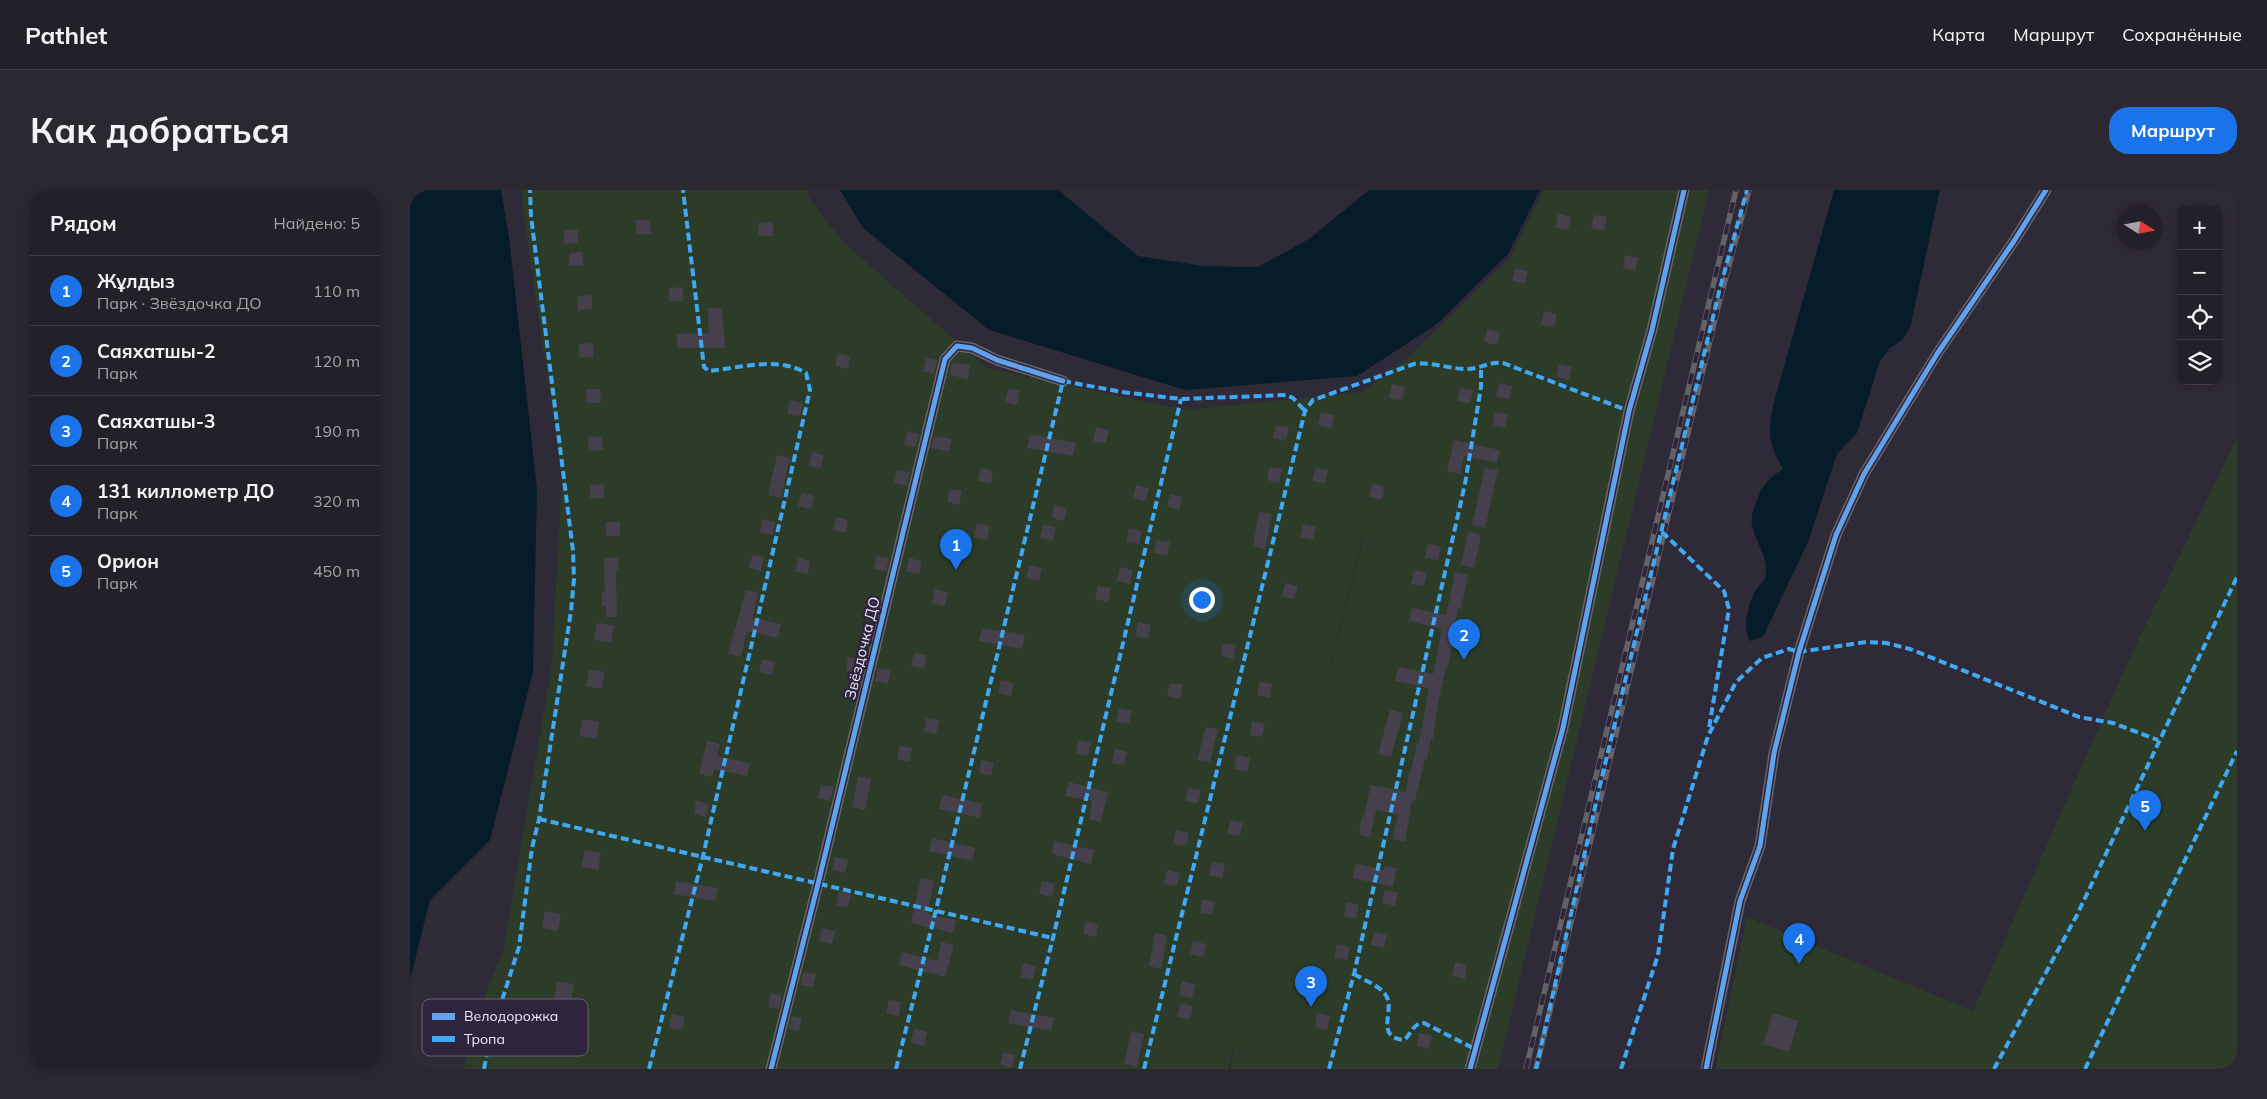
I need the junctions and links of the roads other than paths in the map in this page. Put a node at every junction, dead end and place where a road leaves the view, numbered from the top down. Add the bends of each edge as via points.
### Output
1 (1684, 190) edge
2 (2046, 190) edge
3 (1063, 381) dead end
4 (771, 1069) edge
5 (1470, 1069) edge
6 (1706, 1069) edge

1 - 5 street via 1652,330 1629,411 1563,728
2 - 6 street via 1937,354 1864,474 1836,535 1799,652 1774,753 1760,846 1740,901
3 - 4 street, Звёздочка ДО via 997,360 965,345 957,346 945,359

